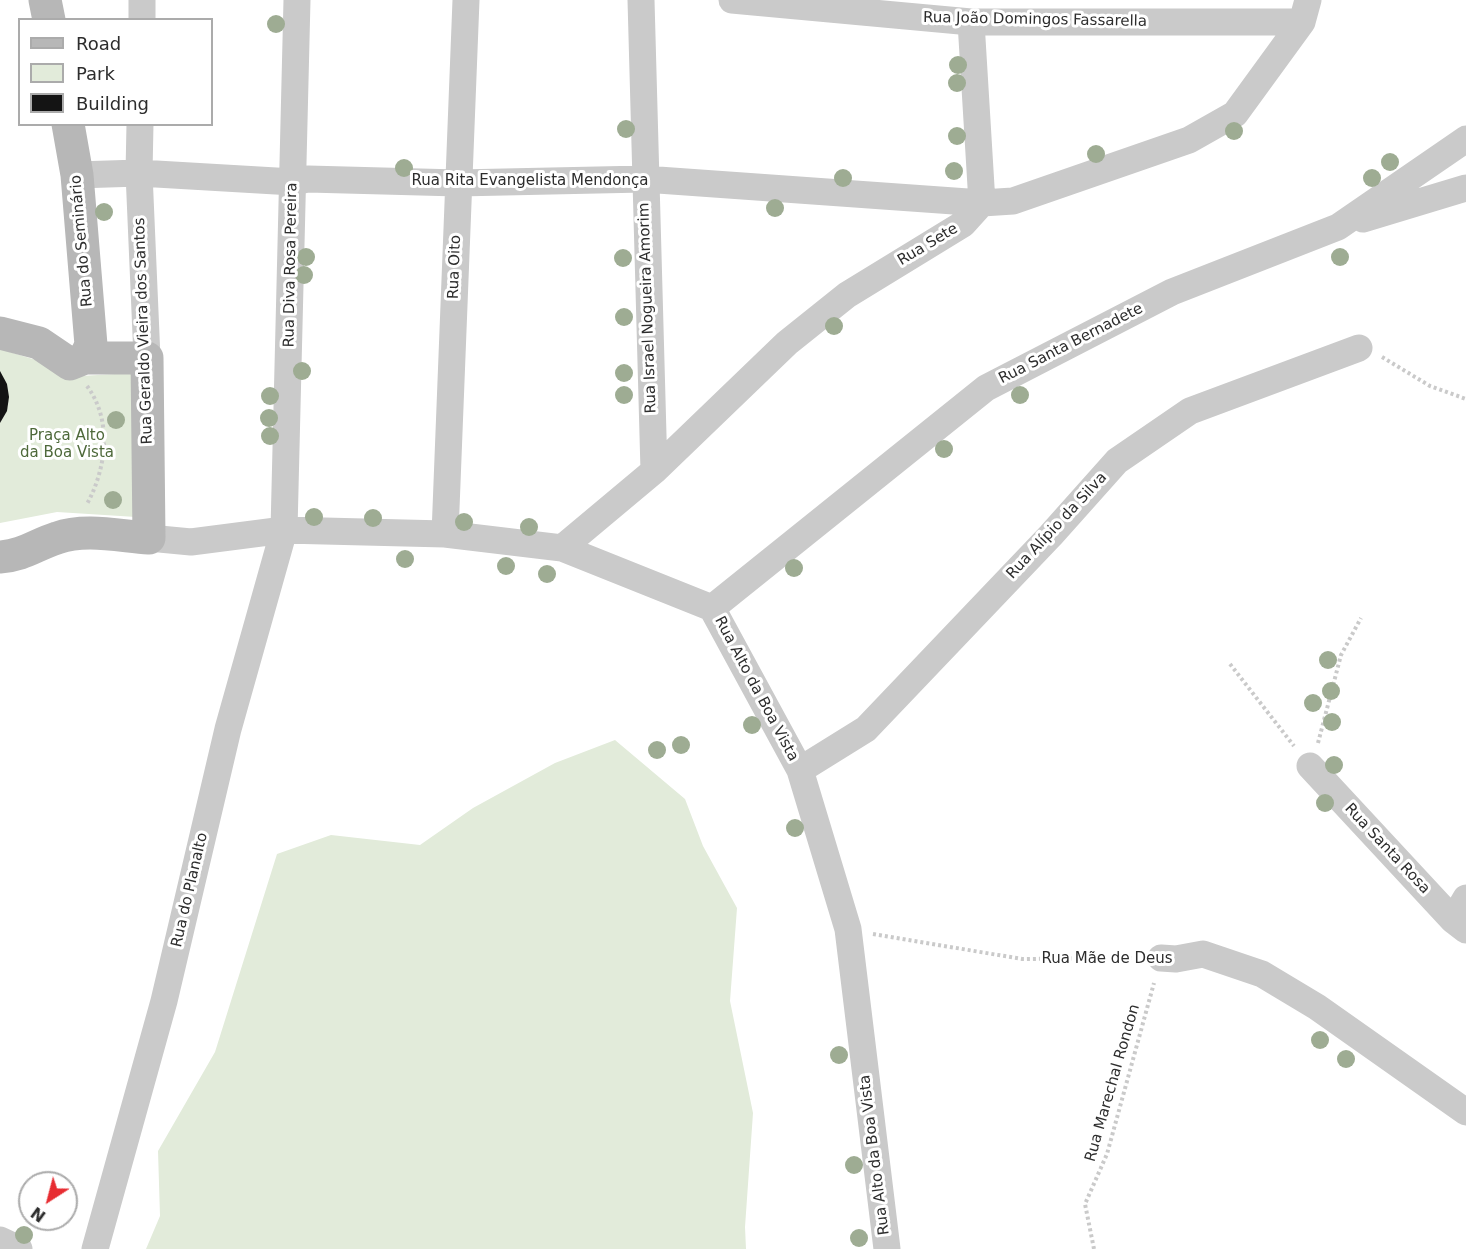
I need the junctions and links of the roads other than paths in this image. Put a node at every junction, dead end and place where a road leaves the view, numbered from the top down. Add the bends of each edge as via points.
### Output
1 (45, 0) edge
2 (142, 0) edge
3 (297, 0) edge
4 (466, 0) edge
5 (641, 0) edge
6 (732, 0) edge
7 (901, 0) edge
8 (1305, 11) edge
9 (49, 18) edge
10 (142, 18) edge
11 (932, 20) junction
12 (971, 22) junction
13 (68, 126) edge
14 (140, 126) edge
15 (1466, 139) edge
16 (139, 173) junction
17 (77, 175) junction
18 (644, 179) junction
19 (293, 182) junction
20 (458, 183) junction
21 (1466, 188) edge
22 (982, 203) junction
23 (1338, 226) junction
24 (0, 333) edge
25 (1359, 348) road end
26 (147, 358) junction
27 (78, 361) junction
28 (654, 471) junction
29 (284, 530) junction
30 (445, 534) junction
31 (149, 538) junction
32 (562, 548) junction
33 (0, 557) edge
34 (712, 608) junction
35 (1310, 766) road end
36 (800, 770) junction
37 (1462, 916) edge
38 (1161, 958) road end
39 (1466, 1112) edge
40 (0, 1240) edge
41 (19, 1249) edge
42 (95, 1249) edge
43 (887, 1249) edge

1 - 9 street
2 - 10 street
3 - 19 street, Rua Diva Rosa Pereira
4 - 20 street, Rua Oito
5 - 18 street, Rua Israel Nogueira Amorim
6 - 11 street, Rua João Domingos Fassarella
7 - 11 street
8 - 12 street, Rua João Domingos Fassarella
8 - 22 street via 1234,114 1178,143 1013,201
11 - 12 street, Rua João Domingos Fassarella
12 - 22 street
13 - 17 street, Rua do Seminário
14 - 16 street, Rua Geraldo Vieira dos Santos
15 - 23 street, Rua Santa Bernadete
16 - 17 street, Rua Rita Evangelista Mendonça
16 - 19 street, Rua Rita Evangelista Mendonça
16 - 26 street, Rua Geraldo Vieira dos Santos
17 - 27 street, Rua do Seminário via 90,345
18 - 20 street, Rua Rita Evangelista Mendonça
18 - 22 street, Rua Rita Evangelista Mendonça
18 - 28 street, Rua Israel Nogueira Amorim
19 - 20 street, Rua Rita Evangelista Mendonça via 308,179
19 - 29 street, Rua Diva Rosa Pereira
20 - 30 street, Rua Oito
21 - 23 street
22 - 28 street, Rua Sete via 963,224 847,295 787,343
23 - 34 street, Rua Santa Bernadete via 1172,292 986,388
24 - 27 street via 39,343
25 - 36 street, Rua Alípio da Silva via 1190,411 1117,461 866,729
26 - 27 street
26 - 31 street, Rua Geraldo Vieira dos Santos
28 - 32 street, Rua Sete
29 - 30 street, Rua Alto da Boa Vista
29 - 31 street, Rua Alto da Boa Vista via 190,542
29 - 42 street, Rua do Planalto via 228,729 164,1001
30 - 32 street, Rua Alto da Boa Vista
31 - 33 street, Rua Alto da Boa Vista via 89,533 57,538 31,551
32 - 34 street, Rua Alto da Boa Vista
34 - 36 street, Rua Alto da Boa Vista
35 - 37 street, Rua Santa Rosa
36 - 43 street, Rua Alto da Boa Vista via 848,929
38 - 39 street, Rua Mãe de Deus via 1203,954 1262,974 1317,1007
40 - 41 street

